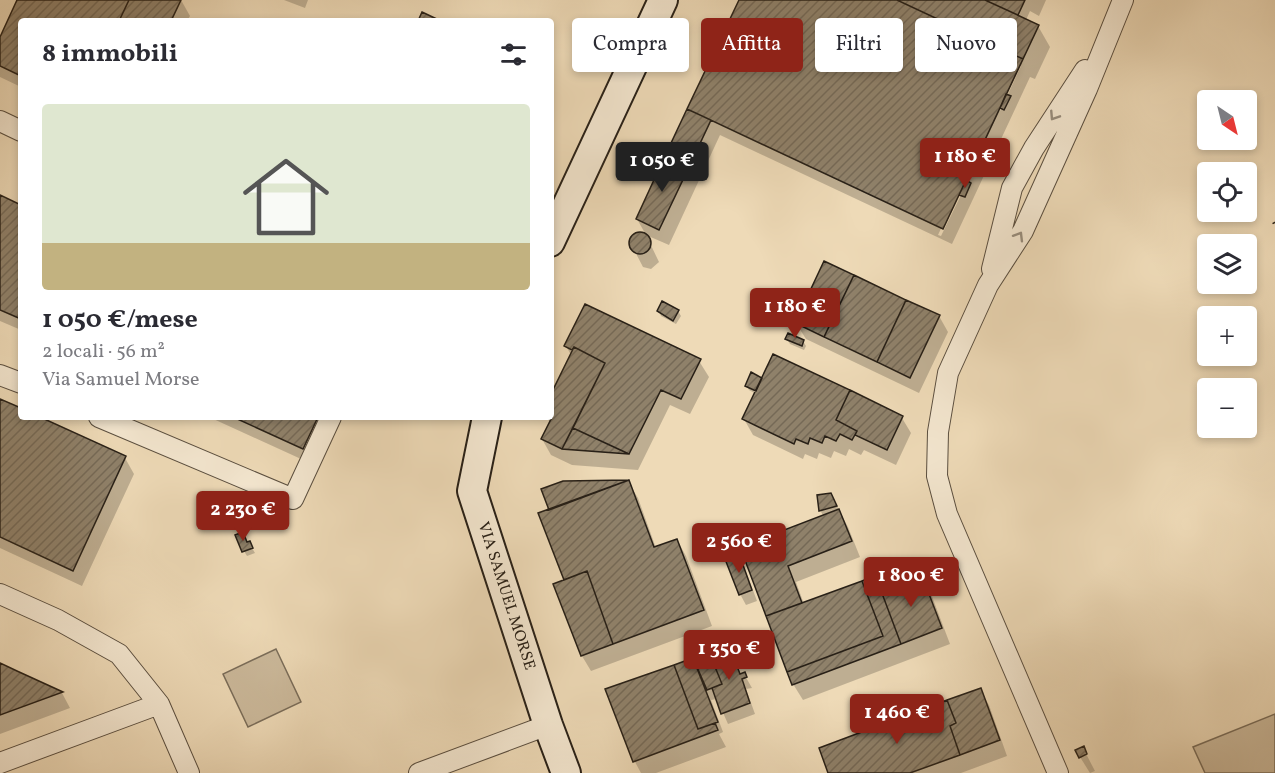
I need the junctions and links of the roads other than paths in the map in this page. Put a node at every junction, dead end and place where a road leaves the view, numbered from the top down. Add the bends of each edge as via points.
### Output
1 (663, 0) edge
2 (1123, 0) edge
3 (1109, 32) junction
4 (0, 121) edge
5 (18, 130) edge
6 (554, 233) edge
7 (988, 285) junction
8 (0, 375) edge
9 (18, 383) edge
10 (106, 420) edge
11 (330, 420) edge
12 (486, 420) edge
13 (0, 594) edge
14 (159, 704) junction
15 (548, 725) junction
16 (0, 763) edge
17 (189, 773) edge
18 (419, 773) edge
19 (566, 773) edge
20 (1058, 773) edge

1 - 6 street
2 - 3 street
7 -> 3 street via 1023,231
3 -> 7 street via 1012,188
4 - 5 street
7 - 20 street via 948,373 938,432 937,476 947,514
8 - 9 street
10 - 11 street via 292,500
12 - 15 street, VIA SAMUEL MORSE via 472,491
13 - 14 street via 119,654
14 - 16 street
14 - 17 street
15 - 18 street
15 - 19 street, VIA SAMUEL MORSE

